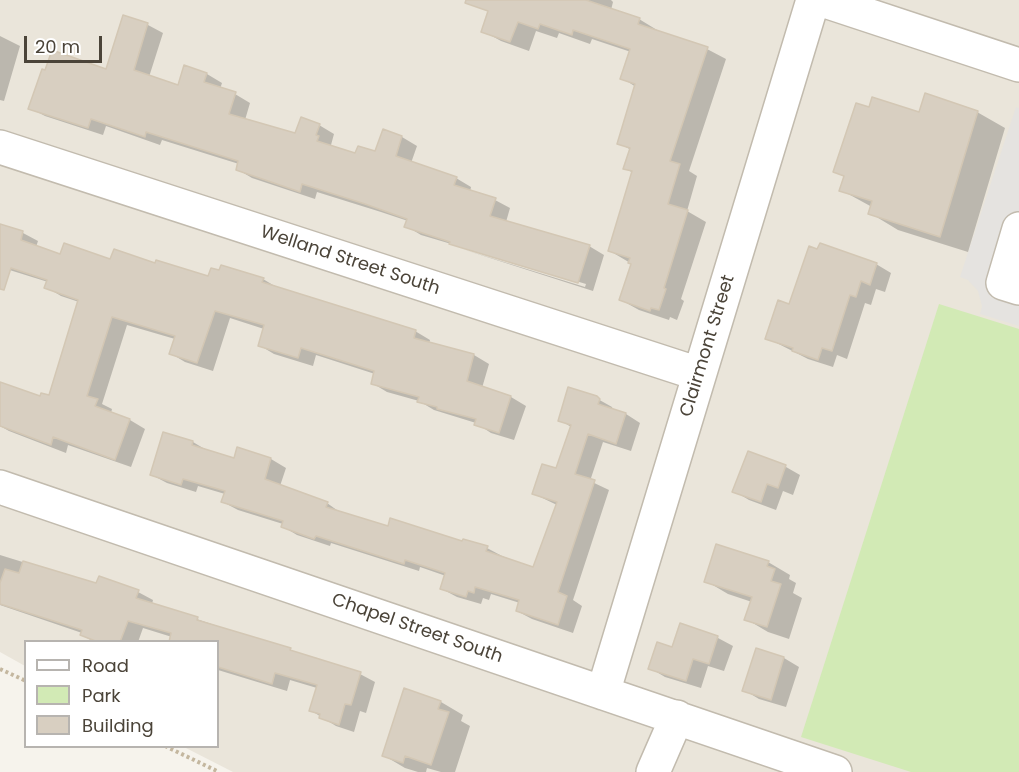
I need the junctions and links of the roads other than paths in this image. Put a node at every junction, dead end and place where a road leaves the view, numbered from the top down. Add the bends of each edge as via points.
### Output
1 (813, 0) edge
2 (822, 0) edge
3 (1019, 65) edge
4 (0, 147) edge
5 (1019, 229) edge
6 (1019, 288) edge
7 (699, 374) junction
8 (0, 487) edge
9 (603, 693) junction
10 (676, 717) junction
11 (653, 772) edge
12 (835, 772) edge

1 - 7 street, Clairmont Street
2 - 3 street
4 - 7 street, Welland Street South
5 - 6 street via 1003,283
7 - 9 street, Clairmont Street
8 - 9 street, Chapel Street South
9 - 10 street, Chapel Street South
10 - 11 street
10 - 12 street, Chapel Street South

